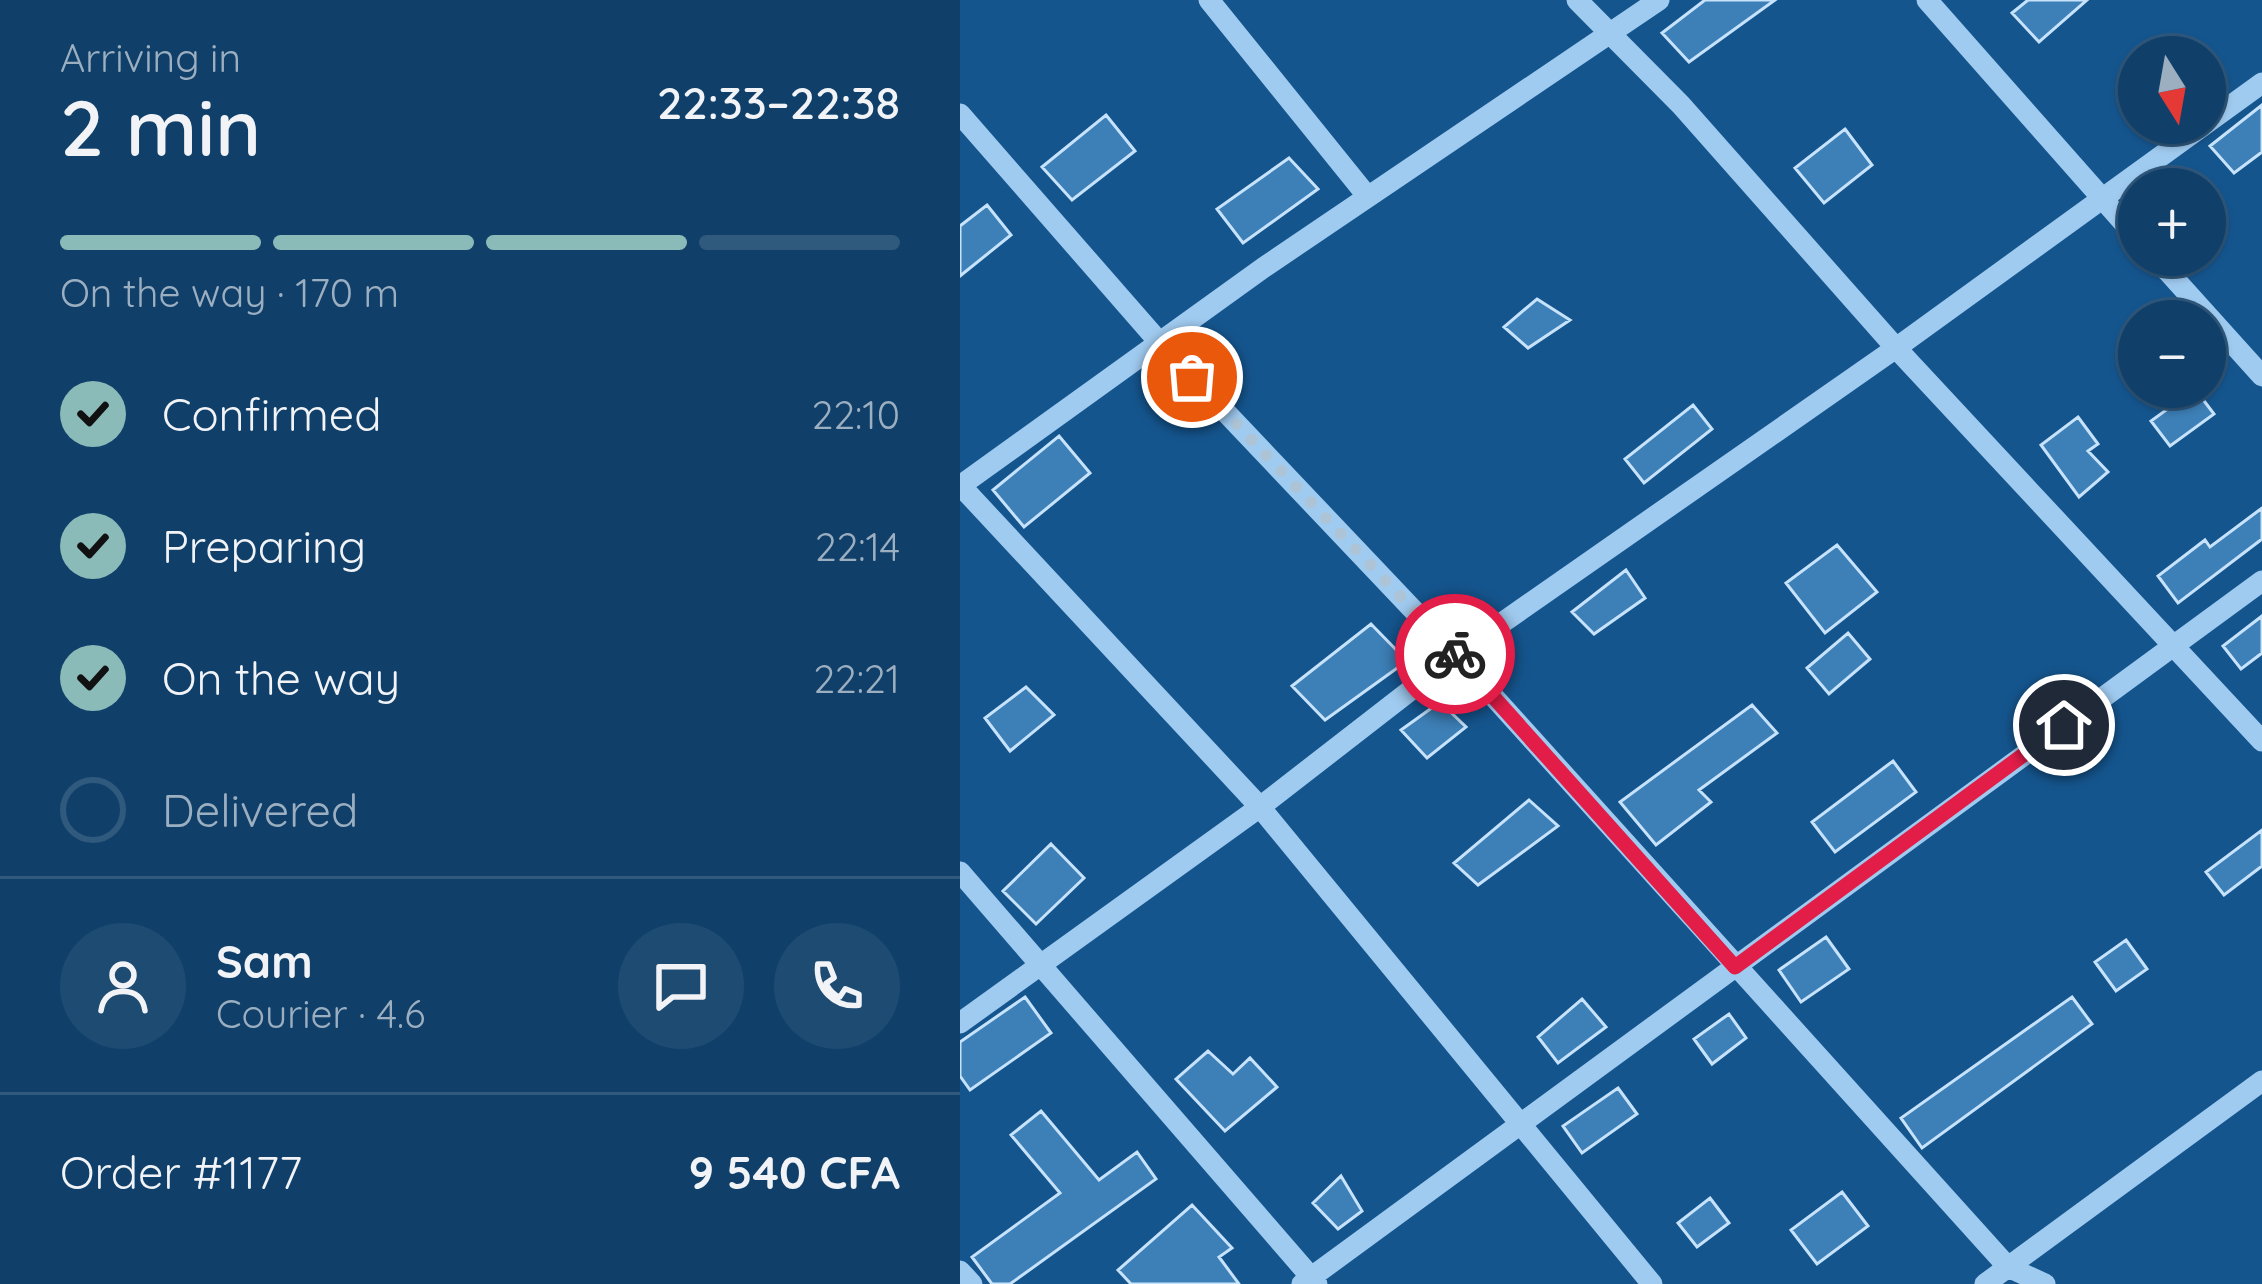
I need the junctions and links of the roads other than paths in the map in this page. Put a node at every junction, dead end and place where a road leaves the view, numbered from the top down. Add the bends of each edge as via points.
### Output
1 (1209, 0) edge
2 (1577, 0) edge
3 (1659, 0) edge
4 (1927, 0) edge
5 (1607, 35) junction
6 (2262, 83) edge
7 (960, 114) edge
8 (1368, 197) junction
9 (2102, 199) junction
10 (2118, 217) edge
11 (2172, 276) edge
12 (1160, 343) junction
13 (1896, 349) junction
14 (2262, 376) edge
15 (960, 485) edge
16 (2262, 580) edge
17 (2174, 645) junction
18 (1456, 655) junction
19 (2262, 741) edge
20 (1260, 807) junction
21 (960, 872) edge
22 (1042, 965) junction
23 (1735, 967) junction
24 (960, 1023) edge
25 (2262, 1081) edge
26 (1519, 1125) junction
27 (2008, 1267) junction
28 (960, 1271) edge
29 (1310, 1282) edge
30 (972, 1284) edge
31 (1652, 1284) edge
32 (1984, 1284) edge
33 (2045, 1284) edge

1 - 8 street
2 - 5 street
3 - 5 street
4 - 9 street
5 - 8 street
5 - 13 street via 1681,105
6 - 9 street
7 - 12 street
8 - 12 street
9 - 10 street
9 - 13 street
11 - 14 street
12 - 15 street
12 - 18 street
13 - 17 street
13 - 18 street
15 - 20 street
16 - 17 street
17 - 19 street
17 - 23 street
18 - 20 street
18 - 23 street
20 - 22 street
20 - 26 street
21 - 22 street
22 - 24 street
22 - 29 street
23 - 26 street
23 - 27 street
25 - 27 street
26 - 29 street
26 - 31 street
27 - 32 street
27 - 33 street
28 - 30 street

